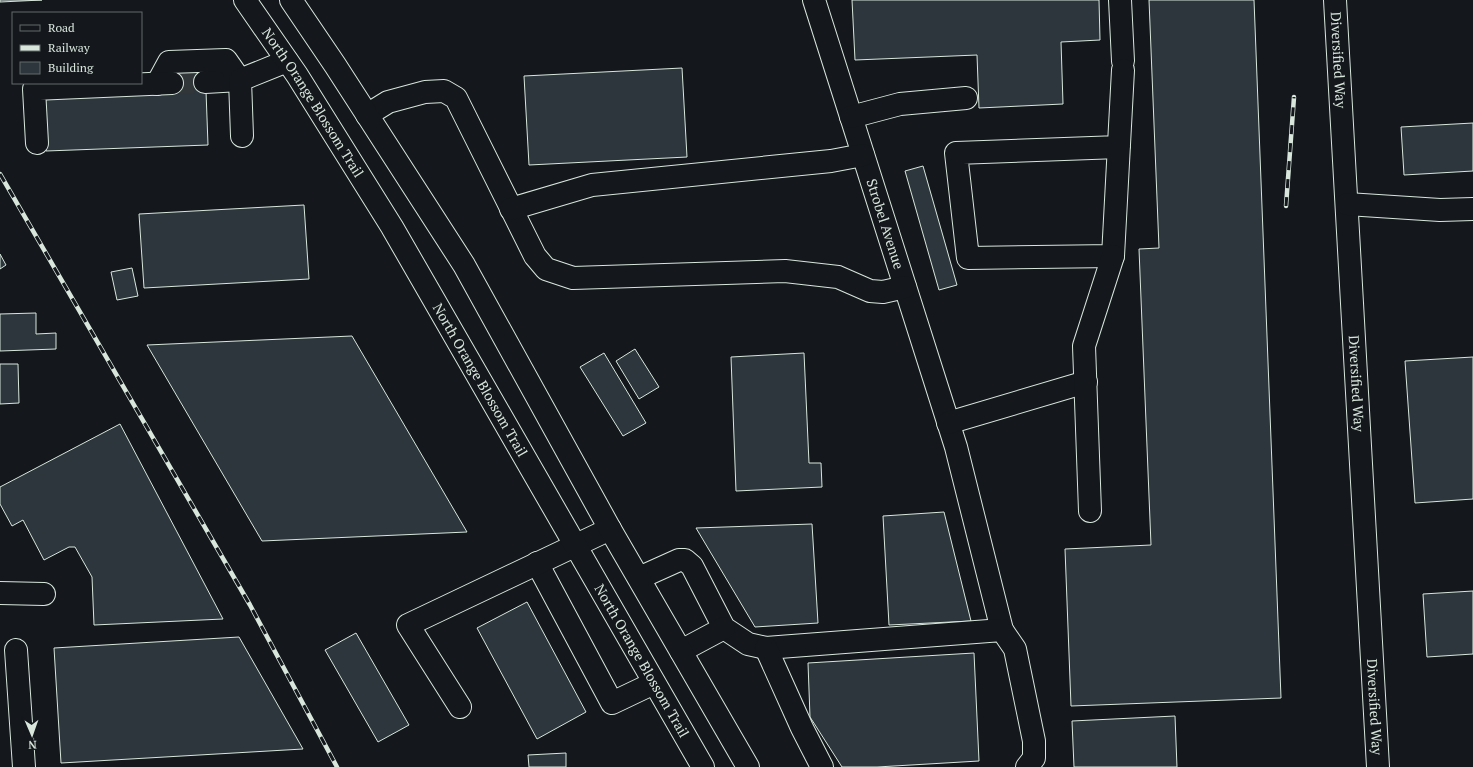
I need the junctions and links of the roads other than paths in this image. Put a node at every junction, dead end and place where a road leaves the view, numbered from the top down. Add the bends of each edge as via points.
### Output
1 (245, 0) edge
2 (291, 0) edge
3 (814, 0) edge
4 (1120, 0) edge
5 (1335, 0) edge
6 (287, 61) junction
7 (240, 80) junction
8 (206, 82) tunnel mouth
9 (966, 98) dead end
10 (367, 115) junction
11 (851, 117) junction
12 (242, 136) dead end
13 (37, 143) dead end
14 (1119, 147) junction
15 (863, 155) junction
16 (1347, 204) junction
17 (511, 209) junction
18 (1473, 209) edge
19 (1113, 256) junction
20 (905, 287) junction
21 (1086, 382) junction
22 (948, 423) junction
23 (1090, 511) dead end
24 (610, 529) junction
25 (574, 545) junction
26 (537, 563) junction
27 (639, 578) junction
28 (0, 593) edge
29 (44, 594) dead end
30 (724, 628) junction
31 (1002, 630) junction
32 (766, 648) junction
33 (16, 650) dead end
34 (681, 651) junction
35 (654, 683) junction
36 (460, 707) dead end
37 (24, 767) edge
38 (703, 767) edge
39 (748, 767) edge
40 (822, 767) edge
41 (1027, 767) edge
42 (1378, 767) edge

1 - 6 main road, North Orange Blossom Trail
2 - 10 main road
3 - 11 main road, Strobel Avenue
4 - 14 main road via 1123,65
5 - 16 main road, Diversified Way
6 - 7 main road
6 - 25 main road, North Orange Blossom Trail via 392,227
7 - 8 main road
7 - 12 main road
7 - 13 main road via 226,60 169,62 164,83 34,89
9 - 11 main road via 900,104
10 - 17 main road via 388,102 425,92 444,91 456,98
10 - 24 main road via 464,265
11 - 15 main road, Strobel Avenue
14 - 19 main road
14 - 19 main road via 956,153 968,258
15 - 17 main road via 831,161 592,185
15 - 20 main road, Strobel Avenue
16 - 18 main road via 1440,210
16 - 42 main road, Diversified Way
17 - 20 main road via 538,261 546,269 573,278 785,271 838,277 870,290 883,292
19 - 21 main road via 1084,346
20 - 22 main road, Strobel Avenue
21 - 22 main road
21 - 23 main road
22 - 31 main road, Strobel Avenue
24 - 25 main road
24 - 27 main road
25 - 26 main road
25 - 35 main road, North Orange Blossom Trail
26 - 35 main road via 612,703
26 - 36 main road via 408,625
27 - 30 main road via 679,560 686,560 692,566
27 - 34 main road
28 - 29 main road
30 - 32 main road via 748,644
30 - 34 main road
31 - 32 main road
31 - 41 main road via 1015,649 1034,742 1034,758
32 - 40 main road
33 - 37 main road
34 - 39 main road
35 - 38 main road, North Orange Blossom Trail

